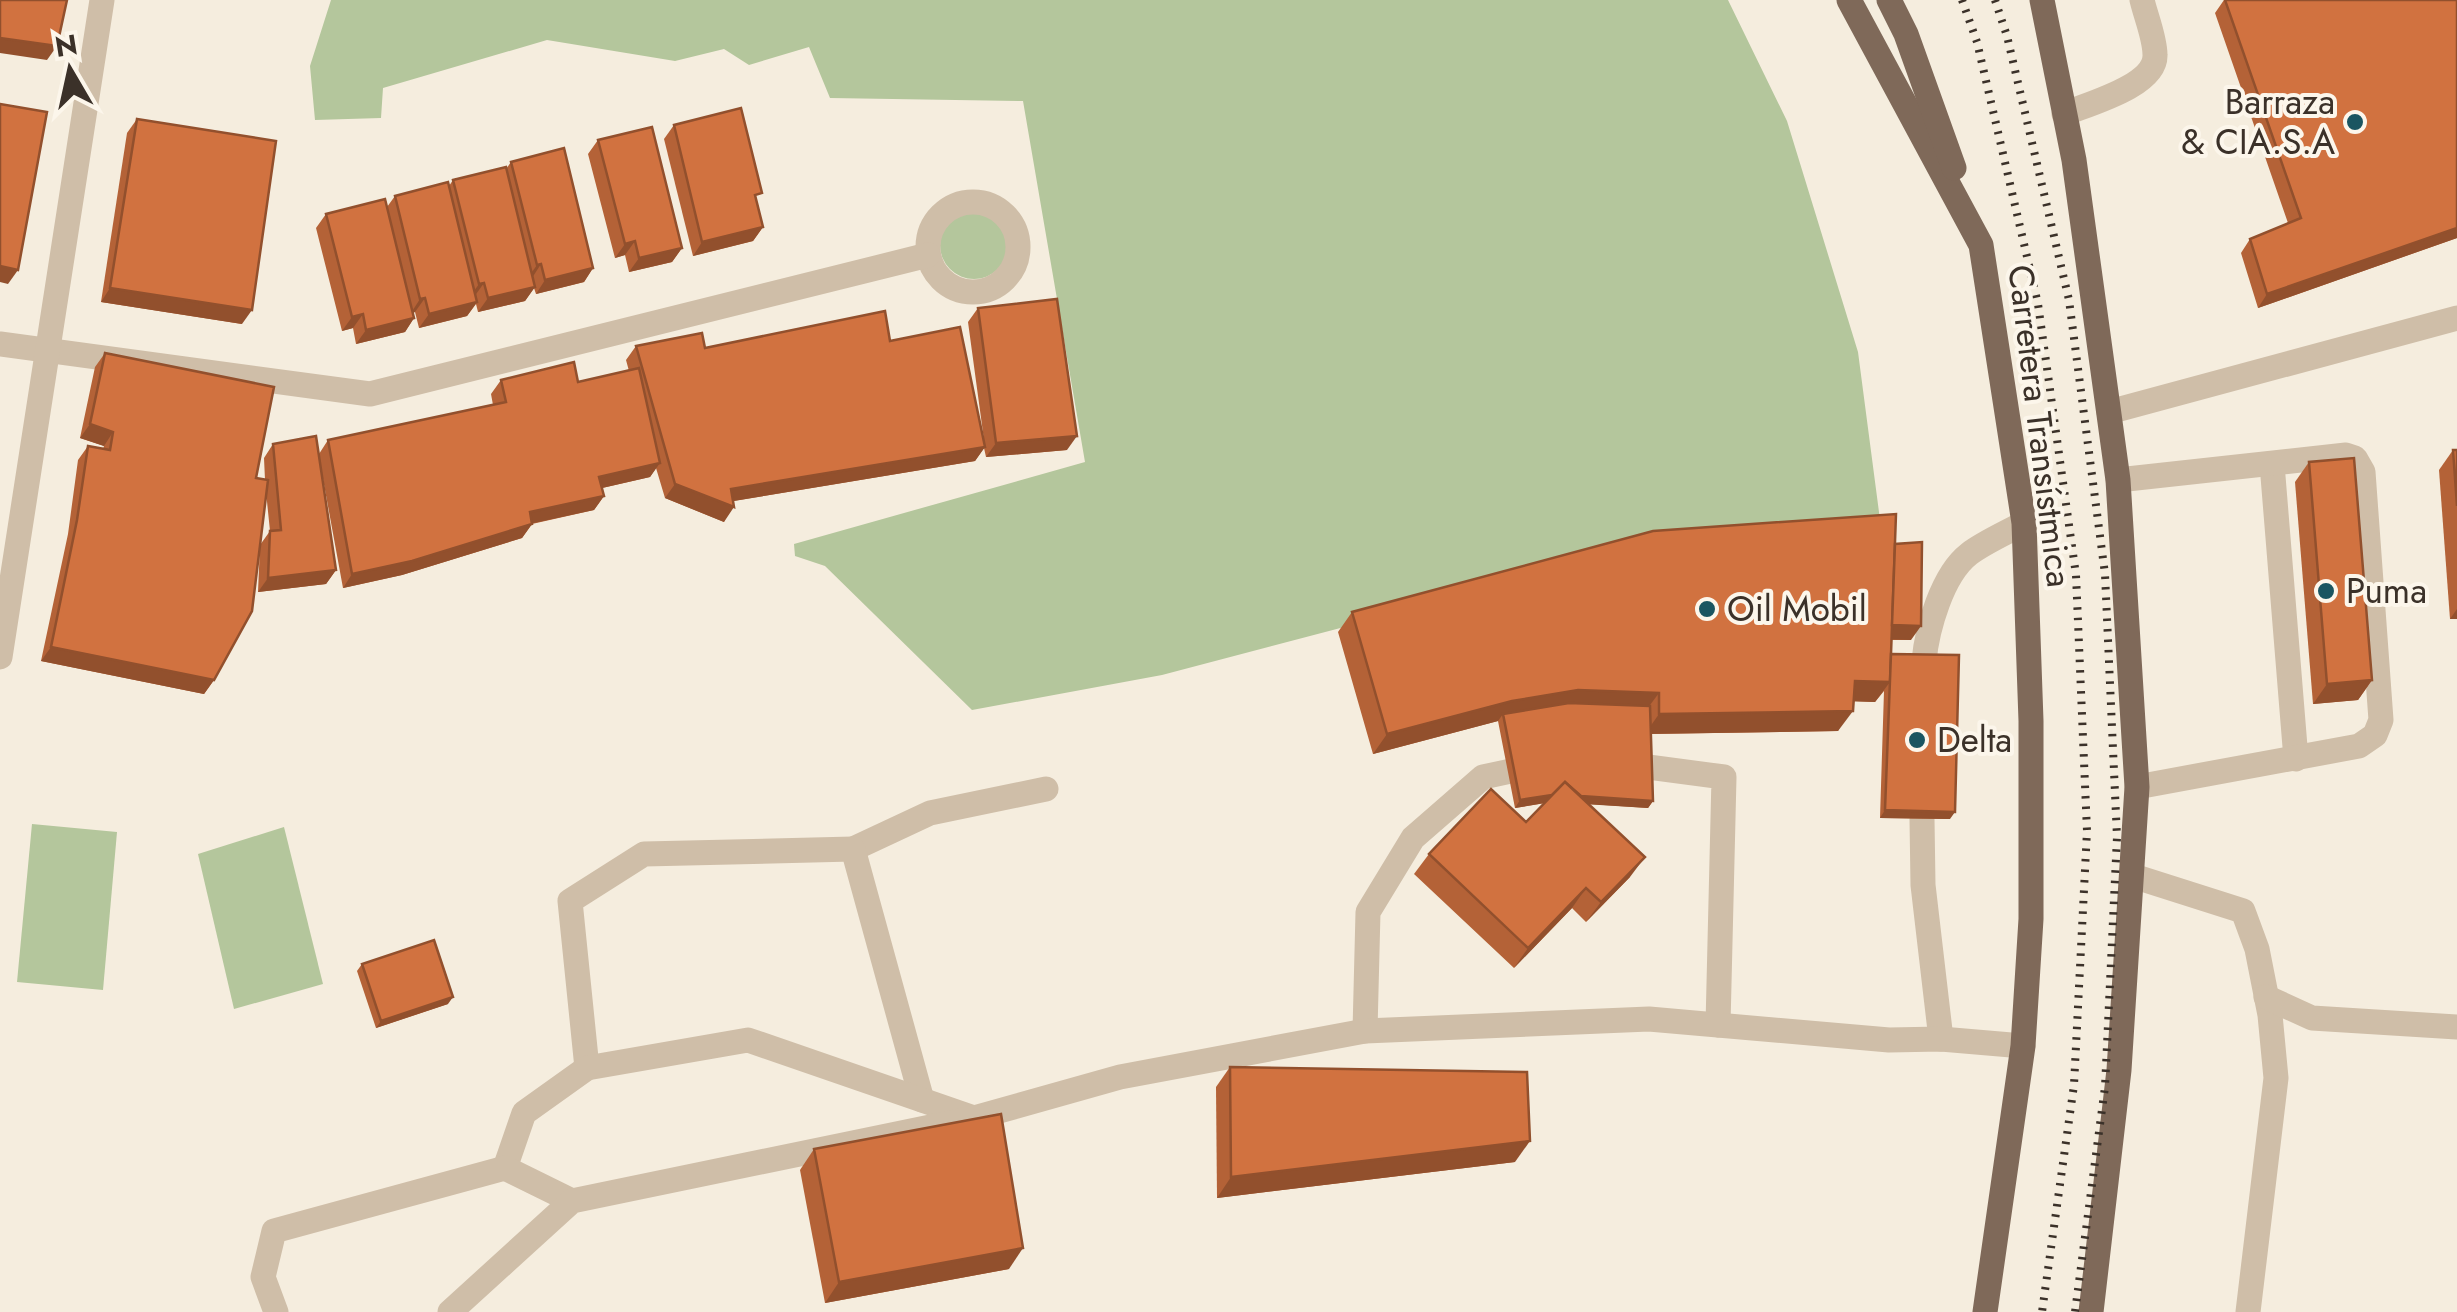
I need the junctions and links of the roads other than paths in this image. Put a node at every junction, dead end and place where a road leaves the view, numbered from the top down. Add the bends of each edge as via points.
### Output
1 (102, 0) edge
2 (1849, 0) edge
3 (1889, 0) edge
4 (2038, 0) edge
5 (2142, 0) edge
6 (2064, 114) junction
7 (1982, 245) junction
8 (928, 255) dead end
9 (2457, 318) edge
10 (0, 344) edge
11 (47, 352) junction
12 (2109, 412) junction
13 (2272, 464) junction
14 (2118, 480) junction
15 (2024, 523) junction
16 (0, 657) edge
17 (1924, 662) edge
18 (2296, 759) junction
19 (1596, 760) edge
20 (1558, 761) edge
21 (2137, 787) junction
22 (1046, 788) dead end
23 (1922, 819) edge
24 (853, 849) junction
25 (2134, 876) junction
26 (2266, 998) junction
27 (1718, 1025) junction
28 (2457, 1027) edge
29 (1365, 1031) junction
30 (1941, 1039) junction
31 (2023, 1046) junction
32 (586, 1068) junction
33 (922, 1100) junction
34 (974, 1118) junction
35 (505, 1168) junction
36 (572, 1201) junction
37 (276, 1312) edge
38 (450, 1312) edge
39 (1985, 1312) edge
40 (2092, 1312) edge
41 (2248, 1312) edge

1 - 11 street
2 - 7 main road, Carretera Transístmica
3 - 7 main road
4 - 6 main road, Carretera Transístmica
5 - 6 street via 2156,58 2149,73 2134,86
6 - 12 main road, Carretera Transístmica
7 - 15 main road, Carretera Transístmica
8 - 11 street via 370,394
9 - 12 street
10 - 11 street
11 - 16 street
12 - 14 main road, Carretera Transístmica
13 - 14 street
13 - 18 street
13 - 18 street via 2346,455 2363,472 2380,720 2359,746
14 - 21 main road, Carretera Transístmica
15 - 17 street via 1966,556 1927,632
15 - 31 main road, Carretera Transístmica via 2032,800
18 - 21 street
19 - 27 street via 1724,777
20 - 29 street via 1483,776 1413,838 1368,912
21 - 25 main road, Carretera Transístmica
22 - 24 street via 930,813
23 - 30 street
24 - 32 street via 644,854 570,902
24 - 33 street
25 - 26 street via 2243,911
25 - 40 main road, Carretera Transístmica
26 - 28 street via 2312,1018
26 - 41 street via 2276,1078
27 - 29 street via 1650,1019
27 - 30 street
29 - 34 street via 1120,1076
30 - 31 street
31 - 39 main road, Carretera Transístmica
32 - 33 street via 748,1040
32 - 35 street via 524,1113
33 - 34 street
34 - 36 street
35 - 36 street
35 - 37 street via 274,1231 263,1276
36 - 38 street

